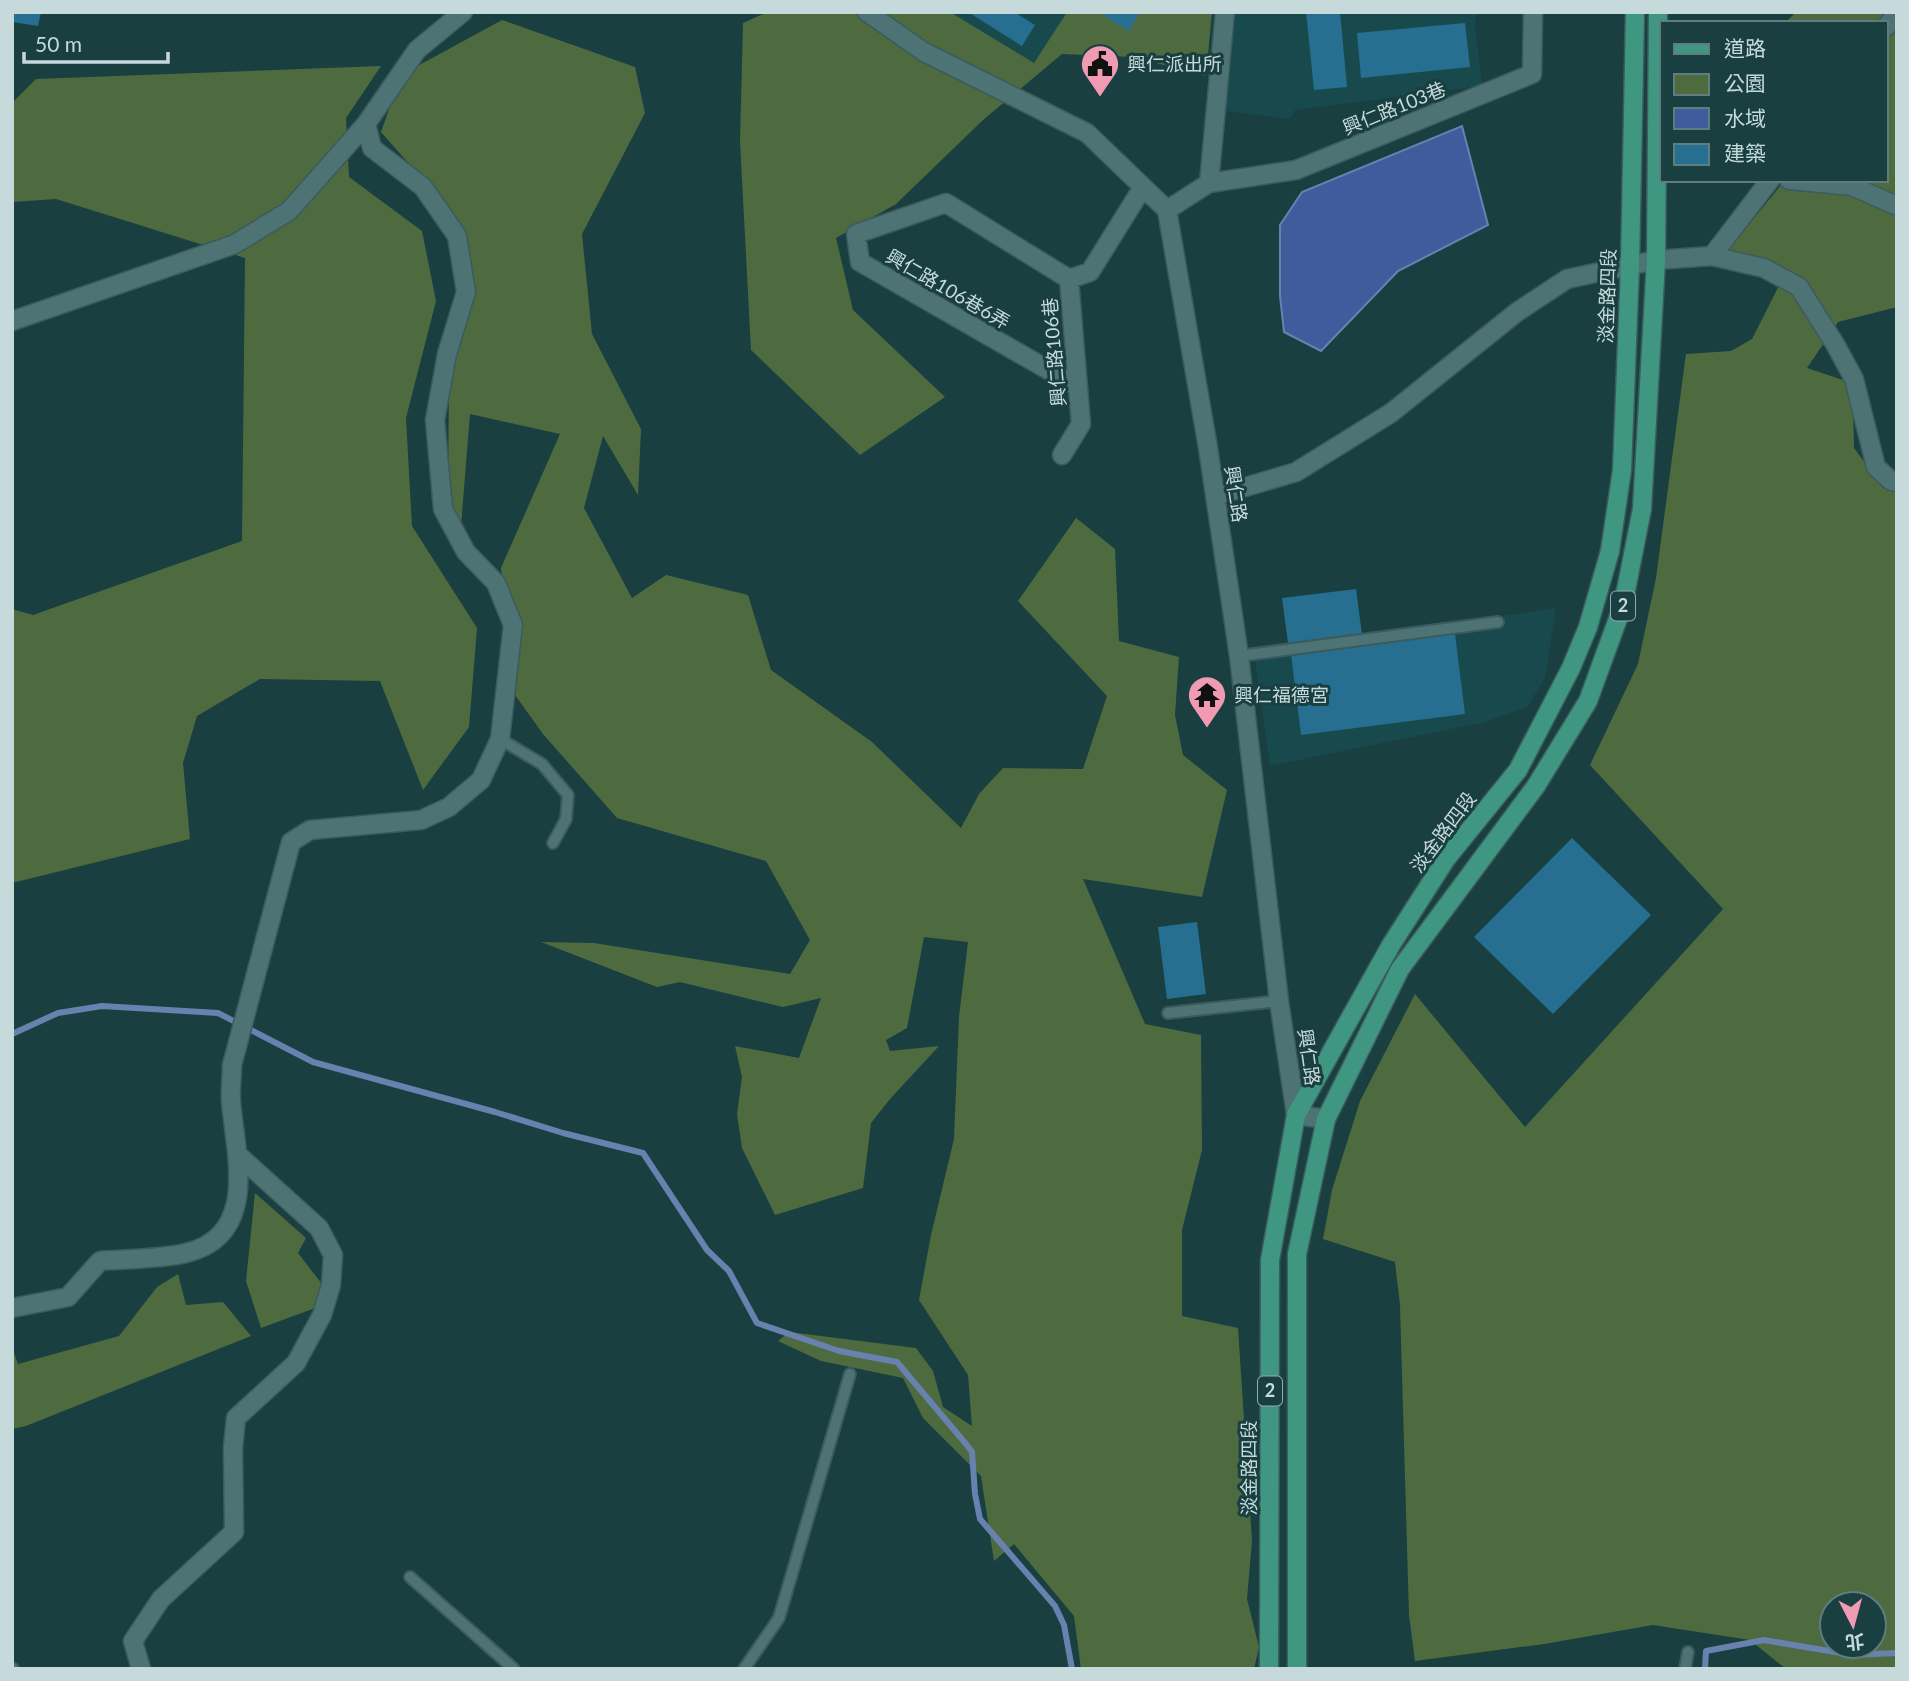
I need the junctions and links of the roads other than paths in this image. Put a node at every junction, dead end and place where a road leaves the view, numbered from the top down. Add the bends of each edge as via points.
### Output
1 (463, 12) edge
2 (867, 12) edge
3 (1225, 12) edge
4 (1533, 12) edge
5 (1635, 12) edge
6 (1658, 12) edge
7 (366, 124) junction
8 (1768, 182) edge
9 (1810, 182) edge
10 (1209, 183) junction
11 (1143, 187) junction
12 (1897, 206) edge
13 (1167, 211) junction
14 (1712, 256) junction
15 (1656, 260) junction
16 (1630, 266) junction
17 (1069, 279) junction
18 (12, 321) edge
19 (1078, 387) junction
20 (1062, 455) dead end
21 (1897, 482) edge
22 (1215, 496) junction
23 (1498, 622) dead end
24 (1239, 656) junction
25 (500, 738) junction
26 (553, 843) dead end
27 (1279, 1001) junction
28 (1168, 1013) dead end
29 (1296, 1115) junction
30 (1326, 1119) junction
31 (237, 1154) junction
32 (12, 1308) edge
33 (850, 1374) dead end
34 (410, 1577) dead end
35 (1688, 1652) dead end
36 (141, 1669) edge
37 (514, 1669) edge
38 (744, 1669) edge
39 (1269, 1669) edge
40 (1297, 1669) edge
41 (1685, 1669) edge

1 - 7 street via 416,50
2 - 11 street via 924,52 1087,133
3 - 10 street
4 - 10 street, 興仁路103巷 via 1532,74 1296,170
5 - 16 main road, 淡金路四段 / 2
6 - 15 main road, 2
7 - 18 street via 289,211 235,244
7 - 25 street via 372,149 423,187 457,236 466,292 447,354 435,419 443,509 466,552 496,583 513,625
8 - 14 street
9 - 12 street via 1852,186
10 - 13 street
11 - 13 street
11 - 17 street, 興仁路106巷 via 1090,272
13 - 22 street, 興仁路
14 - 15 street
14 - 21 street via 1764,268 1799,287 1854,379 1876,467
15 - 16 street
15 - 30 main road, 2 via 1642,509 1623,605 1588,701 1536,786 1400,970
16 - 22 street via 1567,279 1517,312 1391,413 1296,472
16 - 29 main road, 淡金路四段 / 2 via 1622,470 1610,551 1588,627 1518,770 1439,870 1391,945
17 - 19 street, 興仁路106巷
17 - 19 street, 興仁路106巷6弄 via 946,203 856,234 859,262
19 - 20 street, 興仁路106巷 via 1081,424
22 - 24 street, 興仁路
23 - 24 lane
24 - 27 street, 興仁路
25 - 26 lane via 542,764 568,795 566,819
25 - 31 street via 481,780 449,807 421,820 310,830 291,842 232,1065 230,1099
27 - 28 lane
27 - 29 street, 興仁路
29 - 30 street
29 - 39 main road, 淡金路四段 / 2 via 1270,1260
30 - 40 main road, 2 via 1297,1254
31 - 32 street via 236,1209 216,1241 186,1254 100,1261 68,1297
31 - 36 street via 319,1228 333,1255 331,1284 322,1315 296,1363 236,1418 233,1532 161,1599 133,1642
33 - 38 lane via 779,1618
34 - 37 lane
35 - 41 lane

